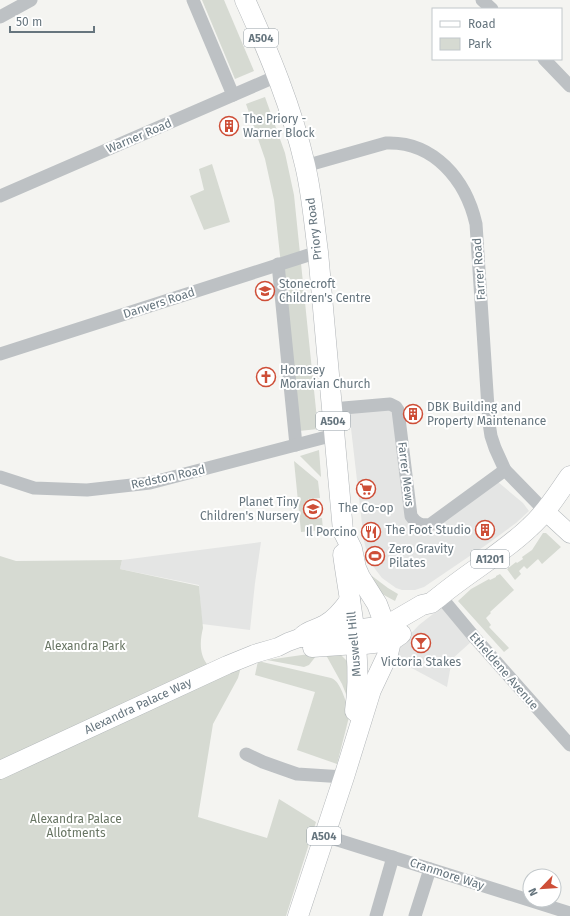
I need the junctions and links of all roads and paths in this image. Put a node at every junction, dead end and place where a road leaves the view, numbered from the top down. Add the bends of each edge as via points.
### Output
1 (31, 0) edge
2 (193, 0) edge
3 (245, 0) edge
4 (482, 0) edge
5 (491, 8) edge
6 (0, 17) edge
7 (545, 60) edge
8 (277, 76) junction
9 (570, 86) edge
10 (233, 95) junction
11 (305, 166) junction
12 (0, 196) edge
13 (318, 252) junction
14 (278, 264) junction
15 (0, 354) edge
16 (332, 409) junction
17 (334, 435) junction
18 (296, 445) junction
19 (505, 470) junction
20 (570, 476) edge
21 (0, 477) edge
22 (545, 511) junction
23 (343, 531) junction
24 (570, 534) edge
25 (360, 577) junction
26 (350, 600) junction
27 (434, 604) junction
28 (382, 634) junction
29 (302, 637) junction
30 (355, 637) junction
31 (278, 648) junction
32 (358, 691) junction
33 (570, 745) edge
34 (246, 754) dead end
35 (350, 757) junction
36 (0, 770) edge
37 (344, 777) junction
38 (325, 836) junction
39 (393, 857) junction
40 (430, 869) junction
41 (570, 913) edge
42 (298, 916) edge
43 (376, 916) edge
44 (415, 916) edge

1 - 6 street
2 - 10 street
3 - 8 main road, Priory Road / A504
4 - 5 street
7 - 9 street
8 - 10 street, Warner Road
8 - 11 main road, Priory Road / A504
10 - 12 street, Warner Road
11 - 13 main road, Priory Road / A504
11 - 19 street, Farrer Road via 386,143 398,142 431,155 457,179 472,207 476,224 489,423 495,448
13 - 14 street, Danvers Road
13 - 16 main road, Priory Road / A504
14 - 15 street, Danvers Road
14 - 18 street
16 - 17 main road, Priory Road / A504
16 - 19 street, Farrer Mews via 390,404 396,407 411,516 418,524 431,524
17 - 18 street, Redston Road
17 - 23 main road, Priory Road / A504
18 - 21 street, Redston Road via 150,484 95,490 34,488
19 - 22 street, Farrer Road
20 - 22 main road, A1201
22 - 24 street
22 - 27 main road, A1201 via 531,527
23 - 25 main road, Priory Road / A504 via 352,549
23 - 26 main road, Muswell Hill / A504 via 343,552
25 - 27 main road via 388,601 402,607
25 - 28 main road, Priory Road / A504 via 377,604
26 - 29 main road via 334,619
26 - 30 main road, Muswell Hill / A504
27 - 28 main road, A1201 via 398,637
27 - 33 street, Etheldene Avenue
28 - 30 main road via 366,641
28 - 32 main road
28 - 35 main road, Muswell Hill / A504 via 388,654 371,690
29 - 30 street, Alexandra Palace Way
29 - 31 street, Alexandra Palace Way
30 - 31 street, Alexandra Palace Way via 290,650
30 - 32 main road, Muswell Hill / A504
31 - 36 street, Alexandra Palace Way via 227,665
32 - 35 main road, Muswell Hill / A504
34 - 37 street via 298,774
35 - 37 main road, Muswell Hill / A504
37 - 38 main road, Muswell Hill / A504
38 - 39 street, Cranmore Way
38 - 42 main road, Muswell Hill / A504
39 - 40 street, Cranmore Way
39 - 43 street
40 - 41 street, Cranmore Way
40 - 44 street

